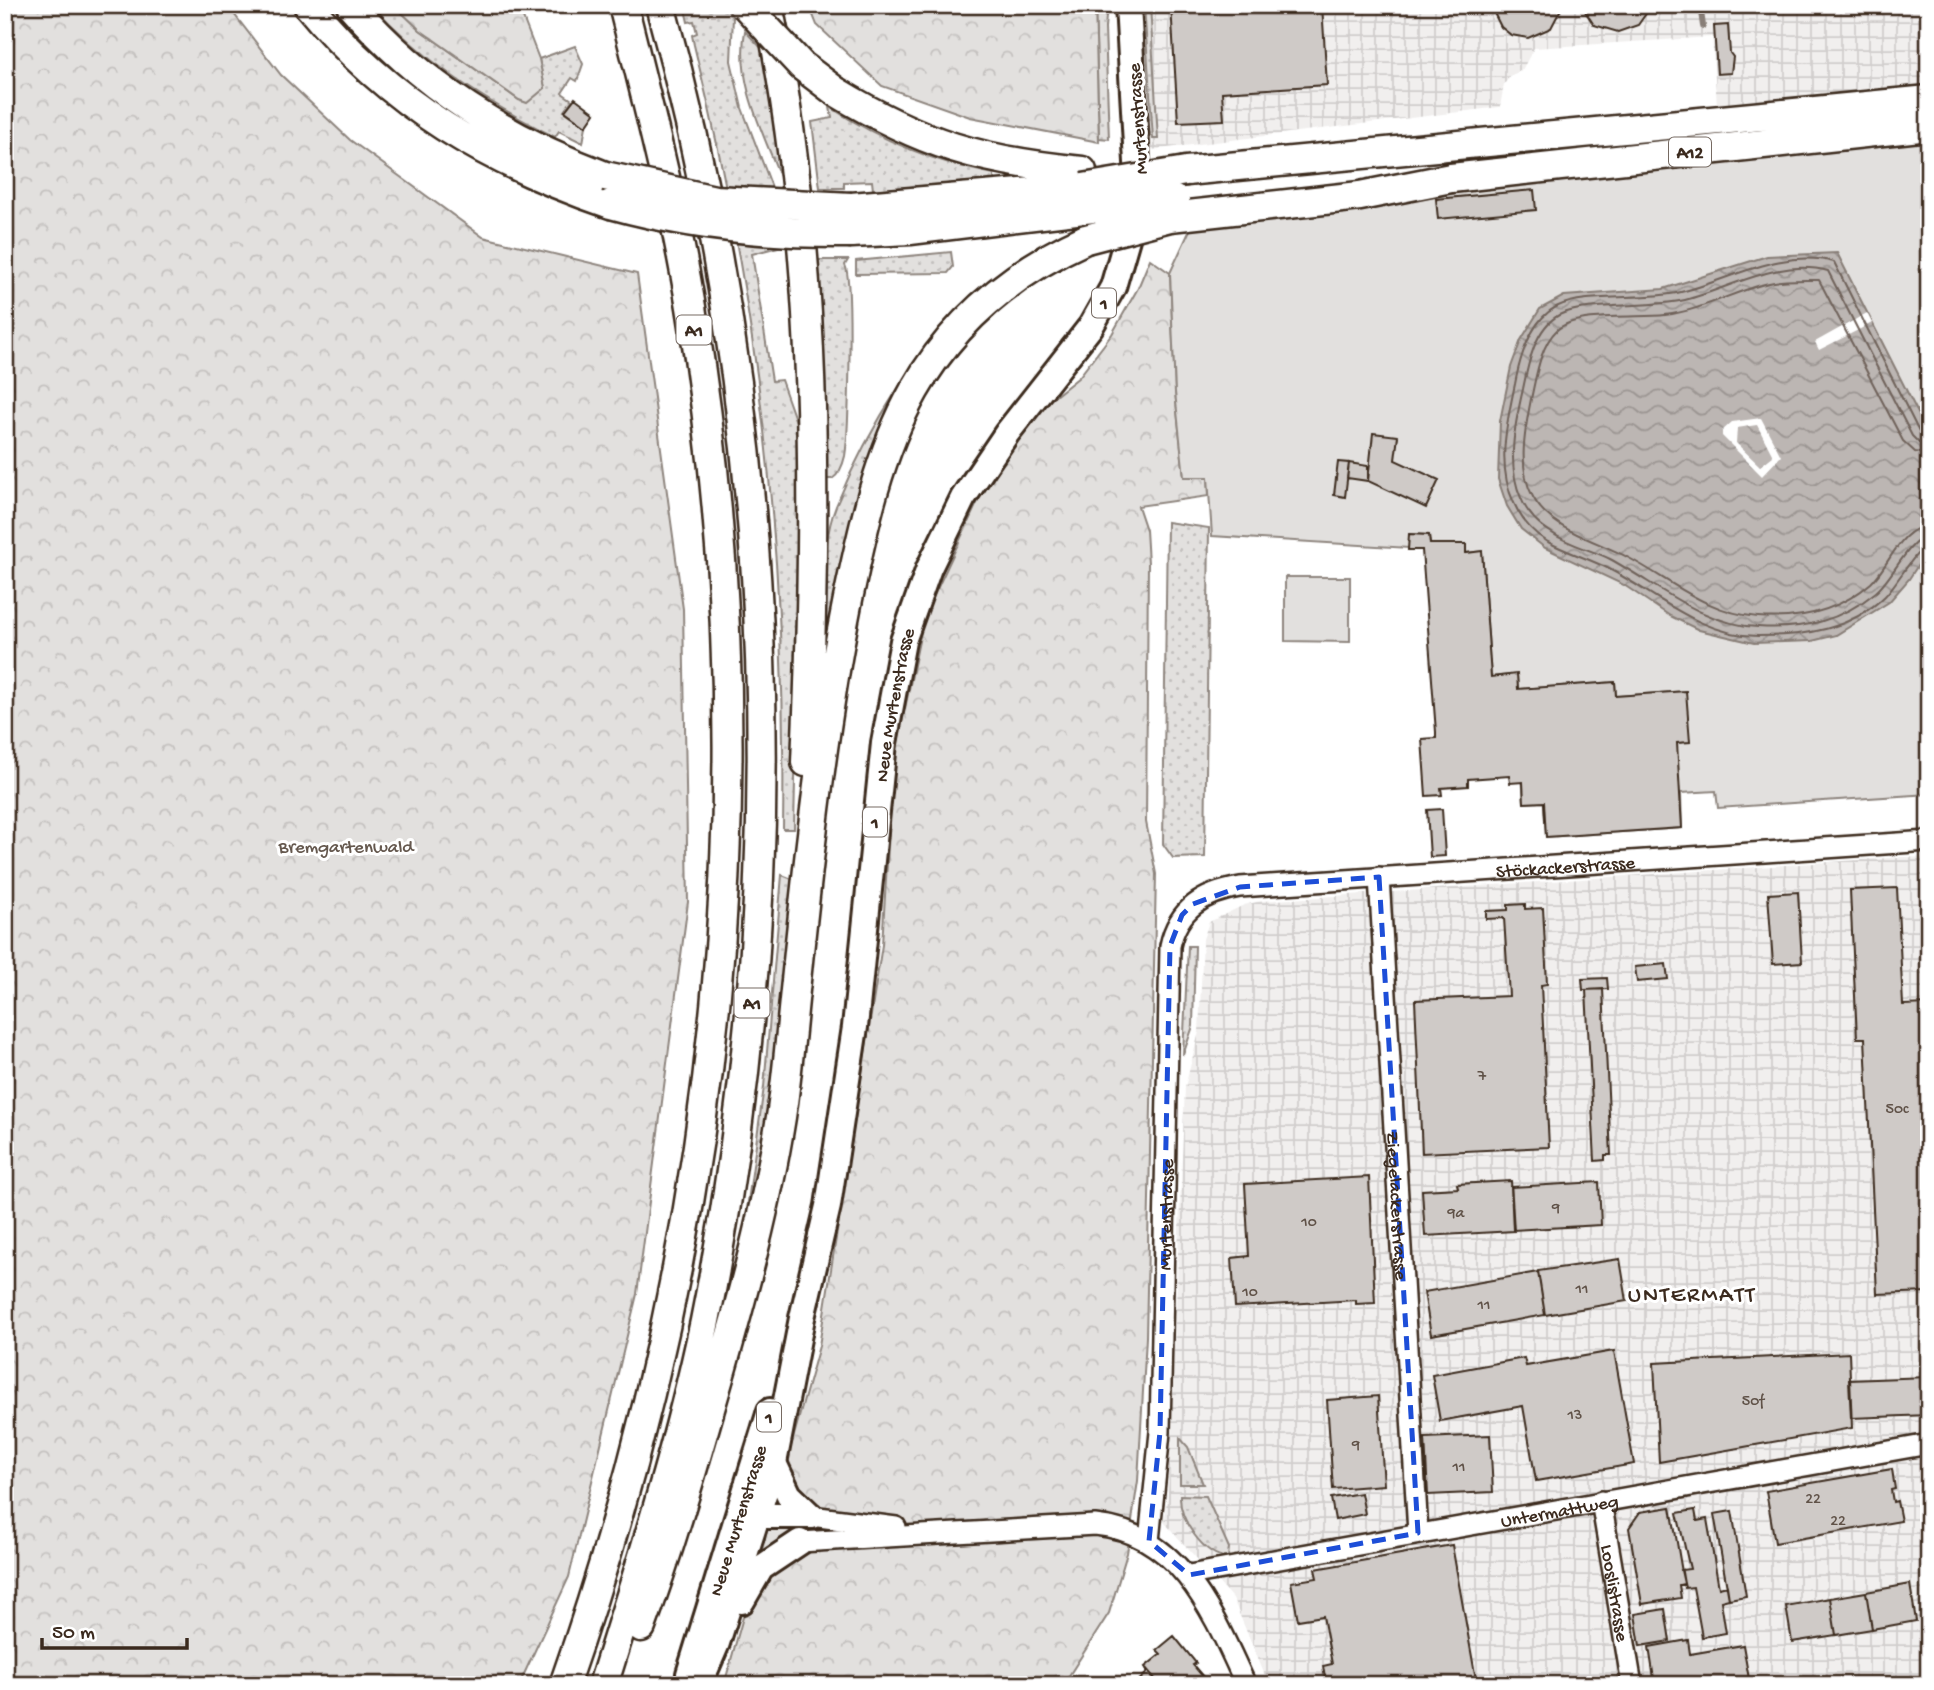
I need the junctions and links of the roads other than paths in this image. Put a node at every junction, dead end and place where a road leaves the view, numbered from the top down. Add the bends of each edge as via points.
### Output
1 (308, 5) edge
2 (351, 5) edge
3 (660, 5) edge
4 (745, 5) edge
5 (768, 5) edge
6 (1128, 5) edge
7 (623, 13) edge
8 (1929, 100) edge
9 (1929, 127) edge
10 (1451, 178) junction
11 (1083, 189) junction
12 (851, 220) junction
13 (1131, 232) joint
14 (1929, 841) edge
15 (1378, 877) junction
16 (1203, 898) joint
17 (796, 978) junction
18 (802, 1318) junction
19 (1929, 1444) edge
20 (774, 1463) junction
21 (1601, 1500) junction
22 (811, 1516) junction
23 (750, 1520) junction
24 (950, 1532) junction
25 (1418, 1533) junction
26 (1149, 1541) junction
27 (800, 1542) junction
28 (1189, 1575) junction
29 (717, 1643) junction
30 (564, 1685) edge
31 (603, 1685) edge
32 (619, 1685) edge
33 (686, 1685) edge
34 (699, 1685) edge
35 (1246, 1685) edge
36 (1632, 1685) edge

1 - 12 highway, bridge via 382,81 436,122 511,166 611,204 683,222 730,228
2 - 12 highway, bridge via 407,63 483,120 523,142 605,176 715,200
3 - 31 highway, A1 via 718,252 744,427 761,637 762,848 746,1058 712,1286 668,1476
4 - 11 highway, bridge via 802,66 887,123 936,144
5 - 17 highway via 792,151 807,336 810,645
6 - 13 main road, Murtenstrasse / 1 via 1140,185
7 - 30 highway, A1 via 662,158 681,254 714,482 727,689 724,885 711,1054 692,1196 669,1318 620,1515
8 - 11 highway, A12, bridge via 1186,171
9 - 10 highway, A12
10 - 11 highway, bridge
10 - 17 highway, bridge via 1360,196 1170,217 1086,239 1005,285 955,332 914,390 883,460 859,548 836,667
11 - 12 highway via 910,230
13 - 18 main road, Neue Murtenstrasse / 1 via 1113,287 1091,326 963,498 929,568 907,629 884,743 841,1129
14 - 15 street, Stöckackerstrasse
15 - 16 street, Stöckackerstrasse via 1240,887
15 - 25 street, Ziegelackerstrasse
16 - 26 street, Murtenstrasse via 1182,915 1170,946 1160,1432
17 - 32 highway via 781,1116 746,1278 664,1562
18 - 20 main road, Neue Murtenstrasse / 1
18 - 23 main road, Neue Murtenstrasse / 1
19 - 21 street, Untermattweg
20 - 22 main road via 789,1494
20 - 23 main road, Neue Murtenstrasse / 1
21 - 25 street, Untermattweg
21 - 36 street, Looslistrasse
22 - 23 main road
22 - 24 street
23 - 27 main road
23 - 29 main road, Neue Murtenstrasse / 1
23 - 33 main road, Neue Murtenstrasse / 1
24 - 26 street via 1095,1525
24 - 27 street
25 - 28 street, Untermattweg
26 - 28 street
27 - 29 main road via 761,1568
28 - 35 street
29 - 34 main road, Neue Murtenstrasse / 1

